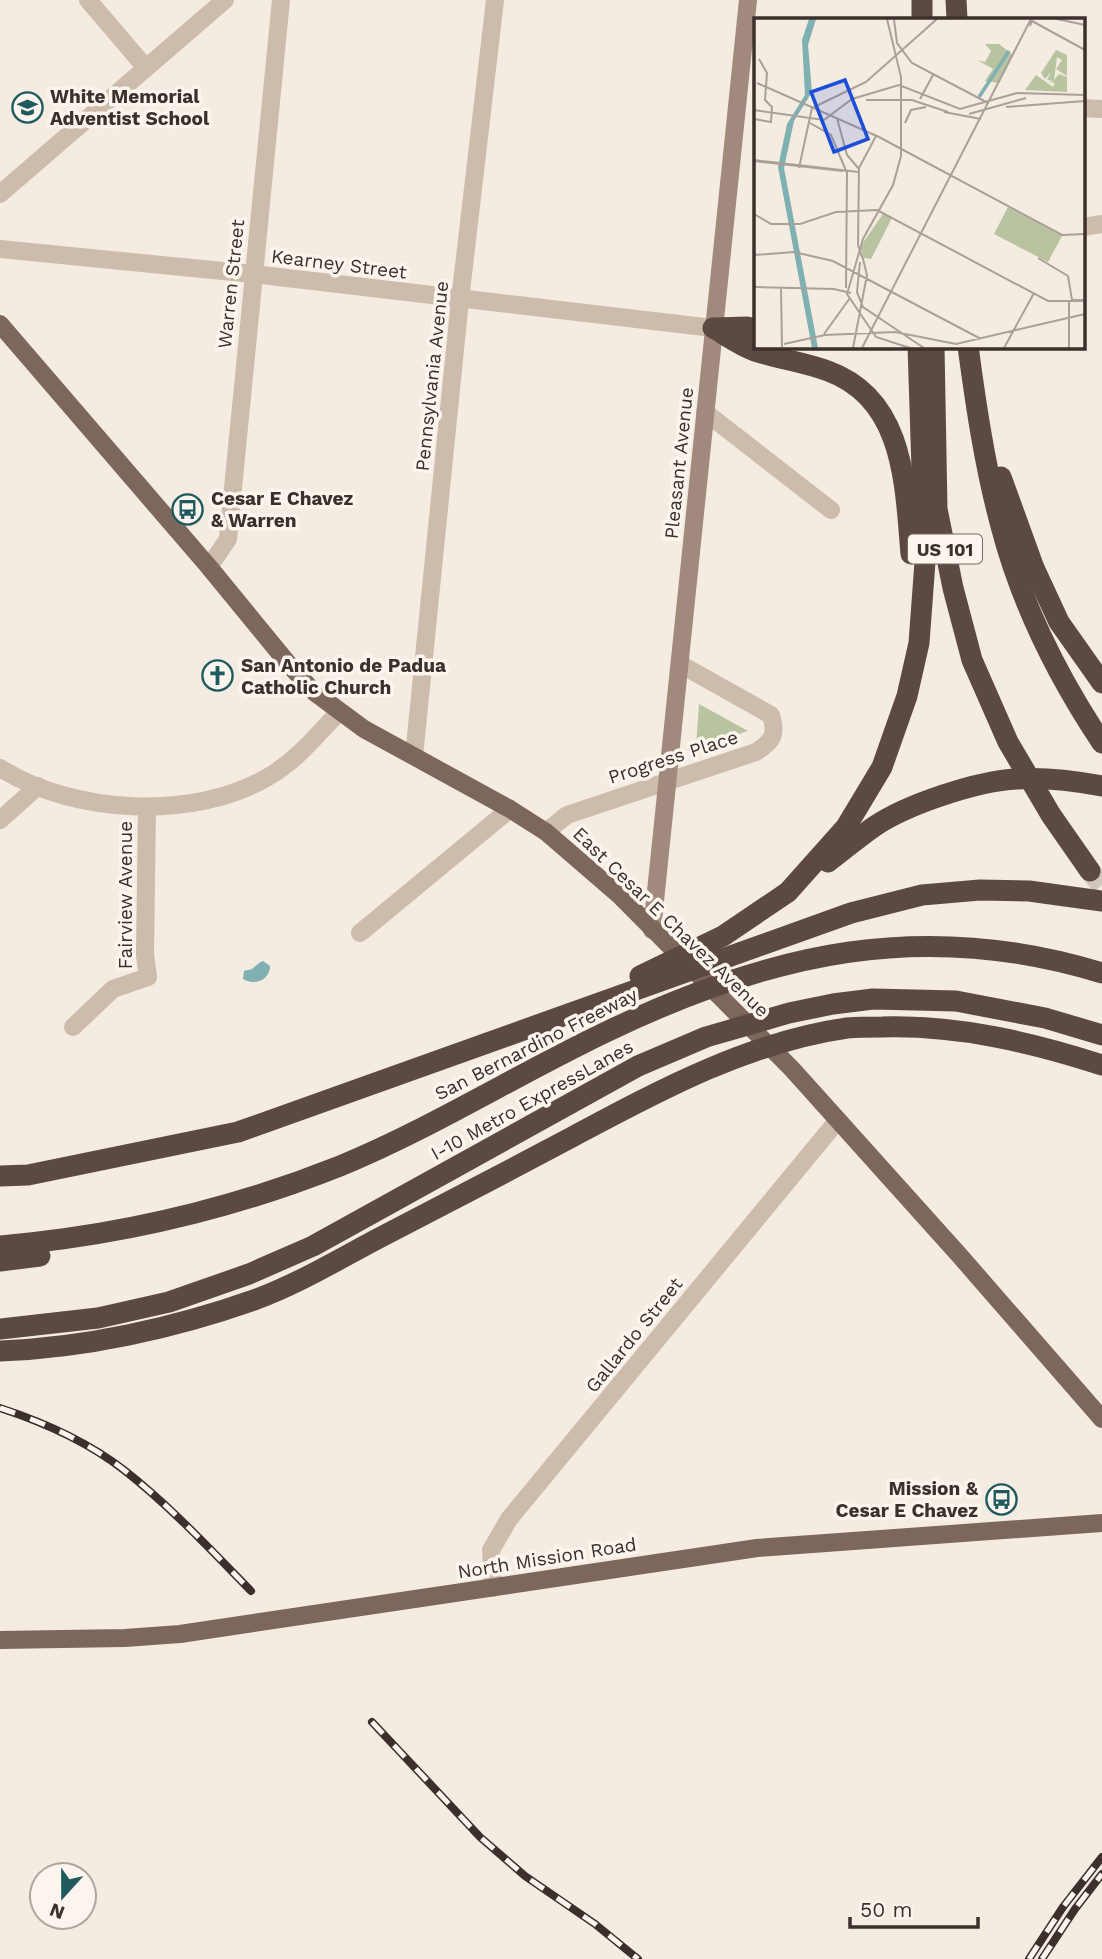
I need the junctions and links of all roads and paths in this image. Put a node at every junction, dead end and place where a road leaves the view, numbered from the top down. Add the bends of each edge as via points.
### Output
1 (88, 0) edge
2 (225, 0) edge
3 (281, 0) edge
4 (495, 0) edge
5 (748, 0) edge
6 (922, 0) edge
7 (956, 0) edge
8 (922, 18) edge
9 (957, 18) edge
10 (146, 68) junction
11 (1084, 108) edge
12 (1102, 109) edge
13 (0, 194) edge
14 (1102, 224) edge
15 (1084, 227) edge
16 (0, 249) edge
17 (253, 274) junction
18 (460, 300) junction
19 (0, 324) edge
20 (713, 328) junction
21 (754, 329) edge
22 (918, 348) edge
23 (933, 348) edge
24 (968, 348) edge
25 (976, 409) junction
26 (705, 412) junction
27 (831, 510) dead end
28 (209, 567) junction
29 (919, 643) junction
30 (680, 664) junction
31 (1102, 683) edge
32 (339, 712) junction
33 (1099, 739) edge
34 (414, 756) junction
35 (0, 768) edge
36 (667, 781) junction
37 (38, 786) junction
38 (1102, 786) edge
39 (147, 807) junction
40 (510, 809) junction
41 (0, 820) edge
42 (546, 832) junction
43 (1090, 871) tunnel mouth
44 (788, 892) junction
45 (1102, 901) edge
46 (360, 933) dead end
47 (658, 935) junction
48 (987, 949) junction
49 (1102, 973) edge
50 (1102, 989) edge
51 (537, 1025) junction
52 (73, 1027) dead end
53 (1102, 1035) edge
54 (1102, 1065) edge
55 (838, 1120) junction
56 (0, 1176) edge
57 (181, 1217) junction
58 (0, 1246) edge
59 (0, 1261) edge
60 (0, 1329) edge
61 (0, 1351) edge
62 (1102, 1419) edge
63 (1102, 1523) edge
64 (493, 1588) junction
65 (0, 1640) edge

1 - 10 street
2 - 10 street
3 - 17 street, Warren Street
4 - 18 street, Pennsylvania Avenue
5 - 20 main road, Pleasant Avenue
6 - 8 highway
7 - 9 highway
10 - 13 street
11 - 12 street
14 - 15 street
16 - 17 street, Kearney Street
17 - 18 street, Kearney Street
17 - 28 street, Warren Street via 228,539
18 - 20 street, Kearney Street
18 - 34 street, Pennsylvania Avenue
19 - 28 main road, East Cesar E Chavez Avenue
20 - 21 highway
20 - 26 main road, Pleasant Avenue
20 - 29 highway via 753,351 840,376 865,393 881,412 904,478
22 - 29 highway via 925,562
23 - 43 highway, US 101 via 937,509 972,660 1008,742
24 - 25 highway, US 101
25 - 31 highway via 1039,579 1059,622
25 - 33 highway, US 101 via 1001,526 1027,604 1069,692
26 - 27 street
26 - 30 main road, Pleasant Avenue
28 - 32 main road, East Cesar E Chavez Avenue via 291,667
29 - 44 highway via 907,696 882,768 846,827
30 - 36 main road, Pleasant Avenue
30 - 36 street, Progress Place via 771,715 775,728 769,744 755,752
32 - 34 main road, East Cesar E Chavez Avenue
32 - 39 street via 291,762 268,778 190,805
34 - 40 main road, East Cesar E Chavez Avenue
35 - 37 street
36 - 42 street, Progress Place via 568,815
36 - 47 main road, Pleasant Avenue
37 - 39 street via 84,800
37 - 41 street
38 - 44 highway via 1017,779 928,800 876,825
39 - 52 street, Fairview Avenue via 148,977 113,989
40 - 42 main road, East Cesar E Chavez Avenue
40 - 46 street
42 - 47 main road, East Cesar E Chavez Avenue
44 - 51 highway via 723,936
45 - 51 highway via 1029,891 922,895 852,913
47 - 55 main road, East Cesar E Chavez Avenue
48 - 49 highway, San Bernardino Freeway
48 - 50 highway
48 - 57 highway, San Bernardino Freeway via 900,946 856,950 808,958 707,988 605,1032 442,1119 340,1166
51 - 56 highway, San Bernardino Freeway via 238,1132 28,1175
53 - 60 highway, I-10 Metro ExpressLanes via 1045,1018 956,1001 873,999 789,1013 706,1037 638,1066 313,1246 249,1275 169,1302 98,1318
54 - 61 highway via 1009,1039 953,1030 850,1028 797,1037 652,1095 255,1299 180,1323 98,1340
55 - 62 main road, East Cesar E Chavez Avenue
55 - 64 street, Gallardo Street via 509,1519 491,1550
57 - 58 highway, San Bernardino Freeway
57 - 59 highway via 145,1232 61,1254
63 - 64 main road, North Mission Road via 757,1548
64 - 65 main road, North Mission Road via 180,1634

